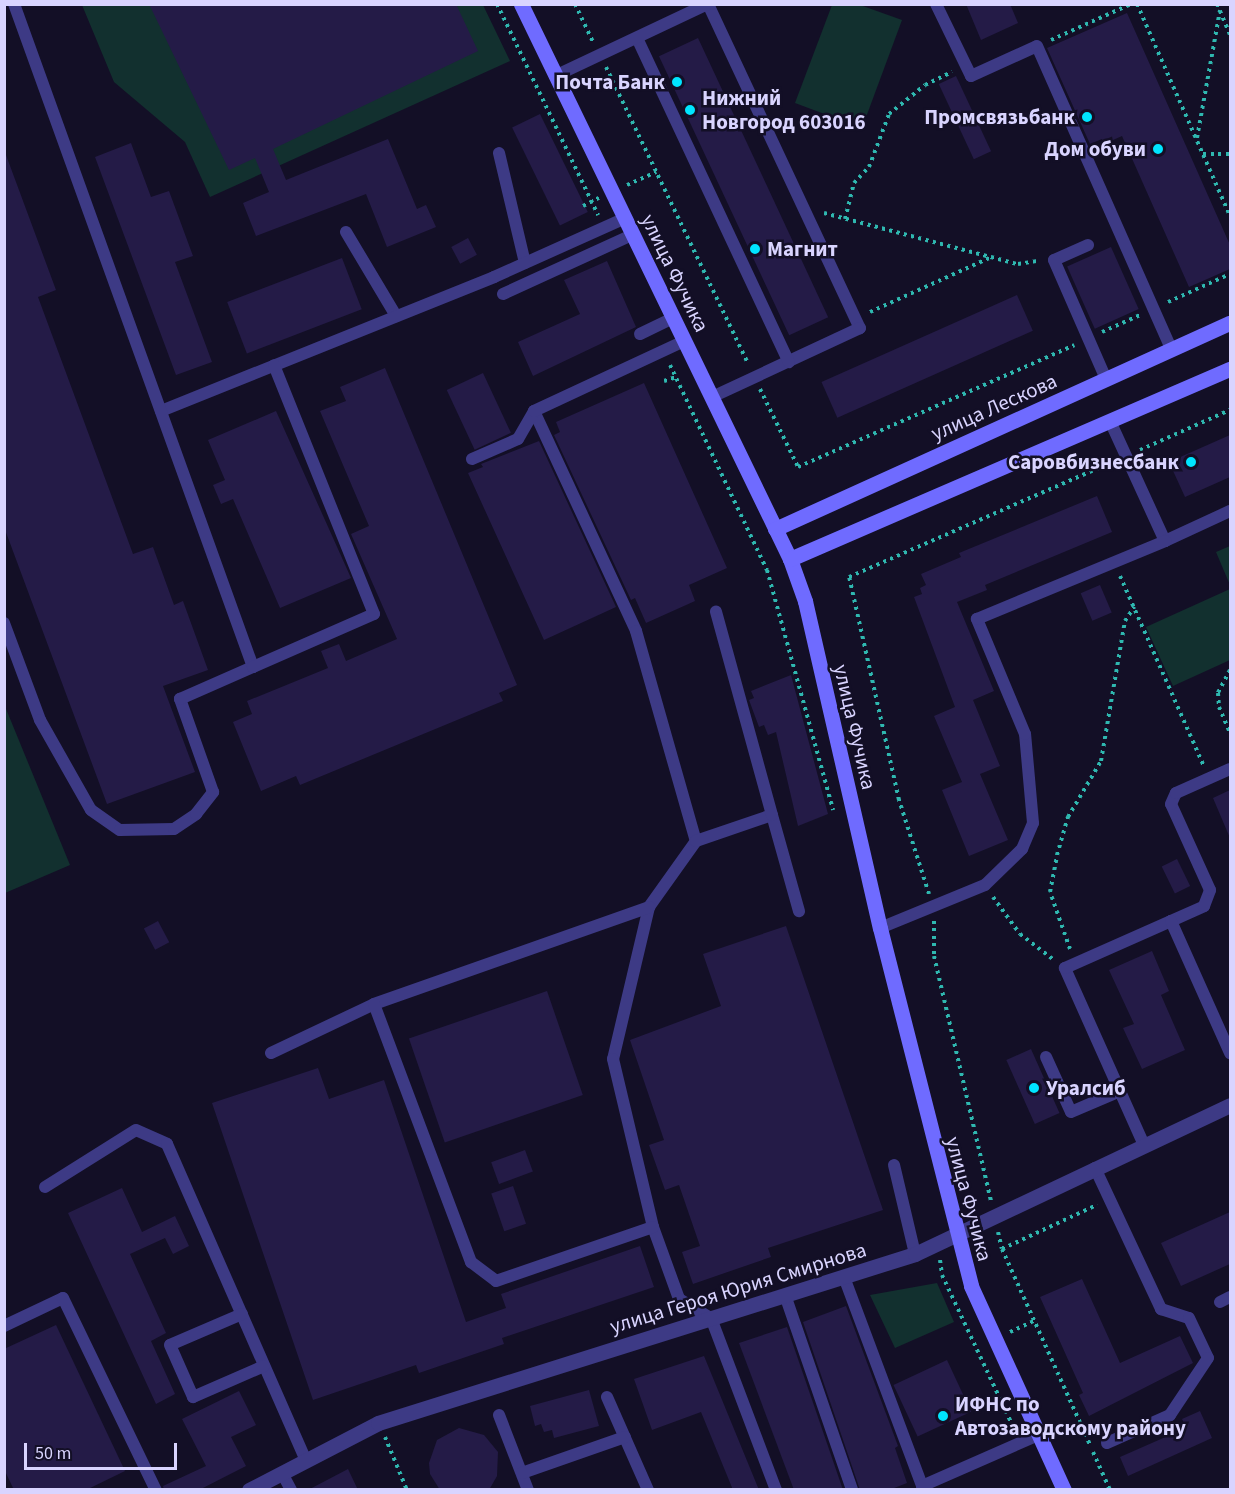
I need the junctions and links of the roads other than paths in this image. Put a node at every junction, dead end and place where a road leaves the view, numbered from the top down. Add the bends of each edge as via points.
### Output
1 (14, 4) edge
2 (521, 4) edge
3 (708, 4) edge
4 (936, 4) edge
5 (637, 38) junction
6 (555, 76) junction
7 (499, 153) dead end
8 (625, 218) junction
9 (346, 232) dead end
10 (632, 235) junction
11 (1088, 244) dead end
12 (525, 263) junction
13 (503, 294) dead end
14 (396, 316) junction
15 (674, 318) junction
16 (1230, 323) edge
17 (640, 334) dead end
18 (684, 341) junction
19 (1172, 350) junction
20 (789, 362) junction
21 (274, 365) junction
22 (1230, 369) edge
23 (1106, 380) junction
24 (712, 396) junction
25 (160, 411) junction
26 (534, 411) junction
27 (1110, 421) junction
28 (472, 459) dead end
29 (1230, 512) edge
30 (775, 528) junction
31 (1165, 541) junction
32 (790, 559) junction
33 (716, 612) dead end
34 (4, 623) edge
35 (253, 667) junction
36 (1230, 769) edge
37 (772, 815) junction
38 (696, 841) junction
39 (650, 907) junction
40 (799, 911) dead end
41 (1171, 921) junction
42 (879, 928) junction
43 (374, 1004) junction
44 (271, 1053) dead end
45 (1230, 1053) edge
46 (1046, 1057) dead end
47 (1120, 1091) junction
48 (1230, 1105) edge
49 (1144, 1145) junction
50 (894, 1165) dead end
51 (1095, 1168) junction
52 (45, 1187) dead end
53 (653, 1227) junction
54 (955, 1233) junction
55 (915, 1254) junction
56 (844, 1277) junction
57 (785, 1295) junction
58 (242, 1314) junction
59 (711, 1318) junction
60 (4, 1326) edge
61 (264, 1366) junction
62 (607, 1397) dead end
63 (499, 1415) dead end
64 (1038, 1435) junction
65 (625, 1437) junction
66 (1107, 1443) dead end
67 (306, 1460) junction
68 (282, 1473) junction
69 (522, 1473) junction
70 (156, 1490) edge
71 (249, 1490) edge
72 (291, 1490) edge
73 (528, 1490) edge
74 (648, 1490) edge
75 (776, 1490) edge
76 (852, 1490) edge
77 (1064, 1490) edge

1 - 25 lane
2 - 6 street, улица Фучика
3 - 5 lane
3 - 20 lane via 860,328
4 - 19 lane via 971,76 1037,46
5 - 6 lane
5 - 20 lane
6 - 8 street, улица Фучика
7 - 12 lane
8 - 10 street, улица Фучика
8 - 12 lane
9 - 14 lane
10 - 13 lane
10 - 15 street, улица Фучика
11 - 23 lane via 1054,260
12 - 14 lane
14 - 21 lane
15 - 17 lane
15 - 18 street, улица Фучика
16 - 19 street, улица Лескова
18 - 24 street, улица Фучика
18 - 26 lane
19 - 23 street, улица Лескова
20 - 24 lane
21 - 25 lane
21 - 35 lane via 374,614
22 - 27 street
23 - 30 street, улица Лескова
24 - 30 street, улица Фучика
25 - 35 lane
26 - 28 lane via 518,439
26 - 38 lane via 636,631
27 - 31 lane
27 - 32 street
29 - 31 lane
30 - 32 street, улица Фучика
31 - 42 lane via 977,619 1025,734 1033,824 1022,849 984,885
32 - 42 street, улица Фучика via 805,601
33 - 37 lane
34 - 35 lane via 39,720 91,810 120,830 174,829 196,814 213,792 180,699
36 - 41 lane via 1176,793 1171,804 1210,890 1204,906
37 - 38 lane
37 - 40 lane
38 - 39 lane
39 - 43 lane
39 - 53 lane via 613,1059
41 - 45 lane
41 - 47 lane via 1065,968
42 - 54 street, улица Фучика
43 - 44 lane
43 - 53 lane via 471,1262 496,1281
46 - 47 lane via 1071,1112
47 - 49 lane
48 - 49 street, улица Героя Юрия Смирнова
49 - 51 street, улица Героя Юрия Смирнова
50 - 55 lane
51 - 54 street, улица Героя Юрия Смирнова
51 - 66 lane via 1161,1309 1189,1318 1208,1359 1170,1415
52 - 58 lane via 136,1130 167,1144
53 - 59 lane via 679,1299
54 - 55 street, улица Героя Юрия Смирнова
54 - 64 street, улица Фучика via 971,1286
55 - 56 street, улица Героя Юрия Смирнова
56 - 57 street, улица Героя Юрия Смирнова
56 - 64 lane via 922,1485
57 - 59 street, улица Героя Юрия Смирнова
57 - 76 lane
58 - 61 lane
58 - 61 lane via 170,1345 174,1355 193,1397
59 - 67 street, улица Героя Юрия Смирнова via 378,1423
59 - 75 lane
60 - 70 lane via 63,1298
61 - 67 lane
62 - 65 lane
63 - 69 lane
64 - 77 street, улица Фучика
65 - 69 lane
65 - 74 lane
67 - 68 street, улица Героя Юрия Смирнова
68 - 71 street, улица Героя Юрия Смирнова
68 - 72 lane
69 - 73 lane

